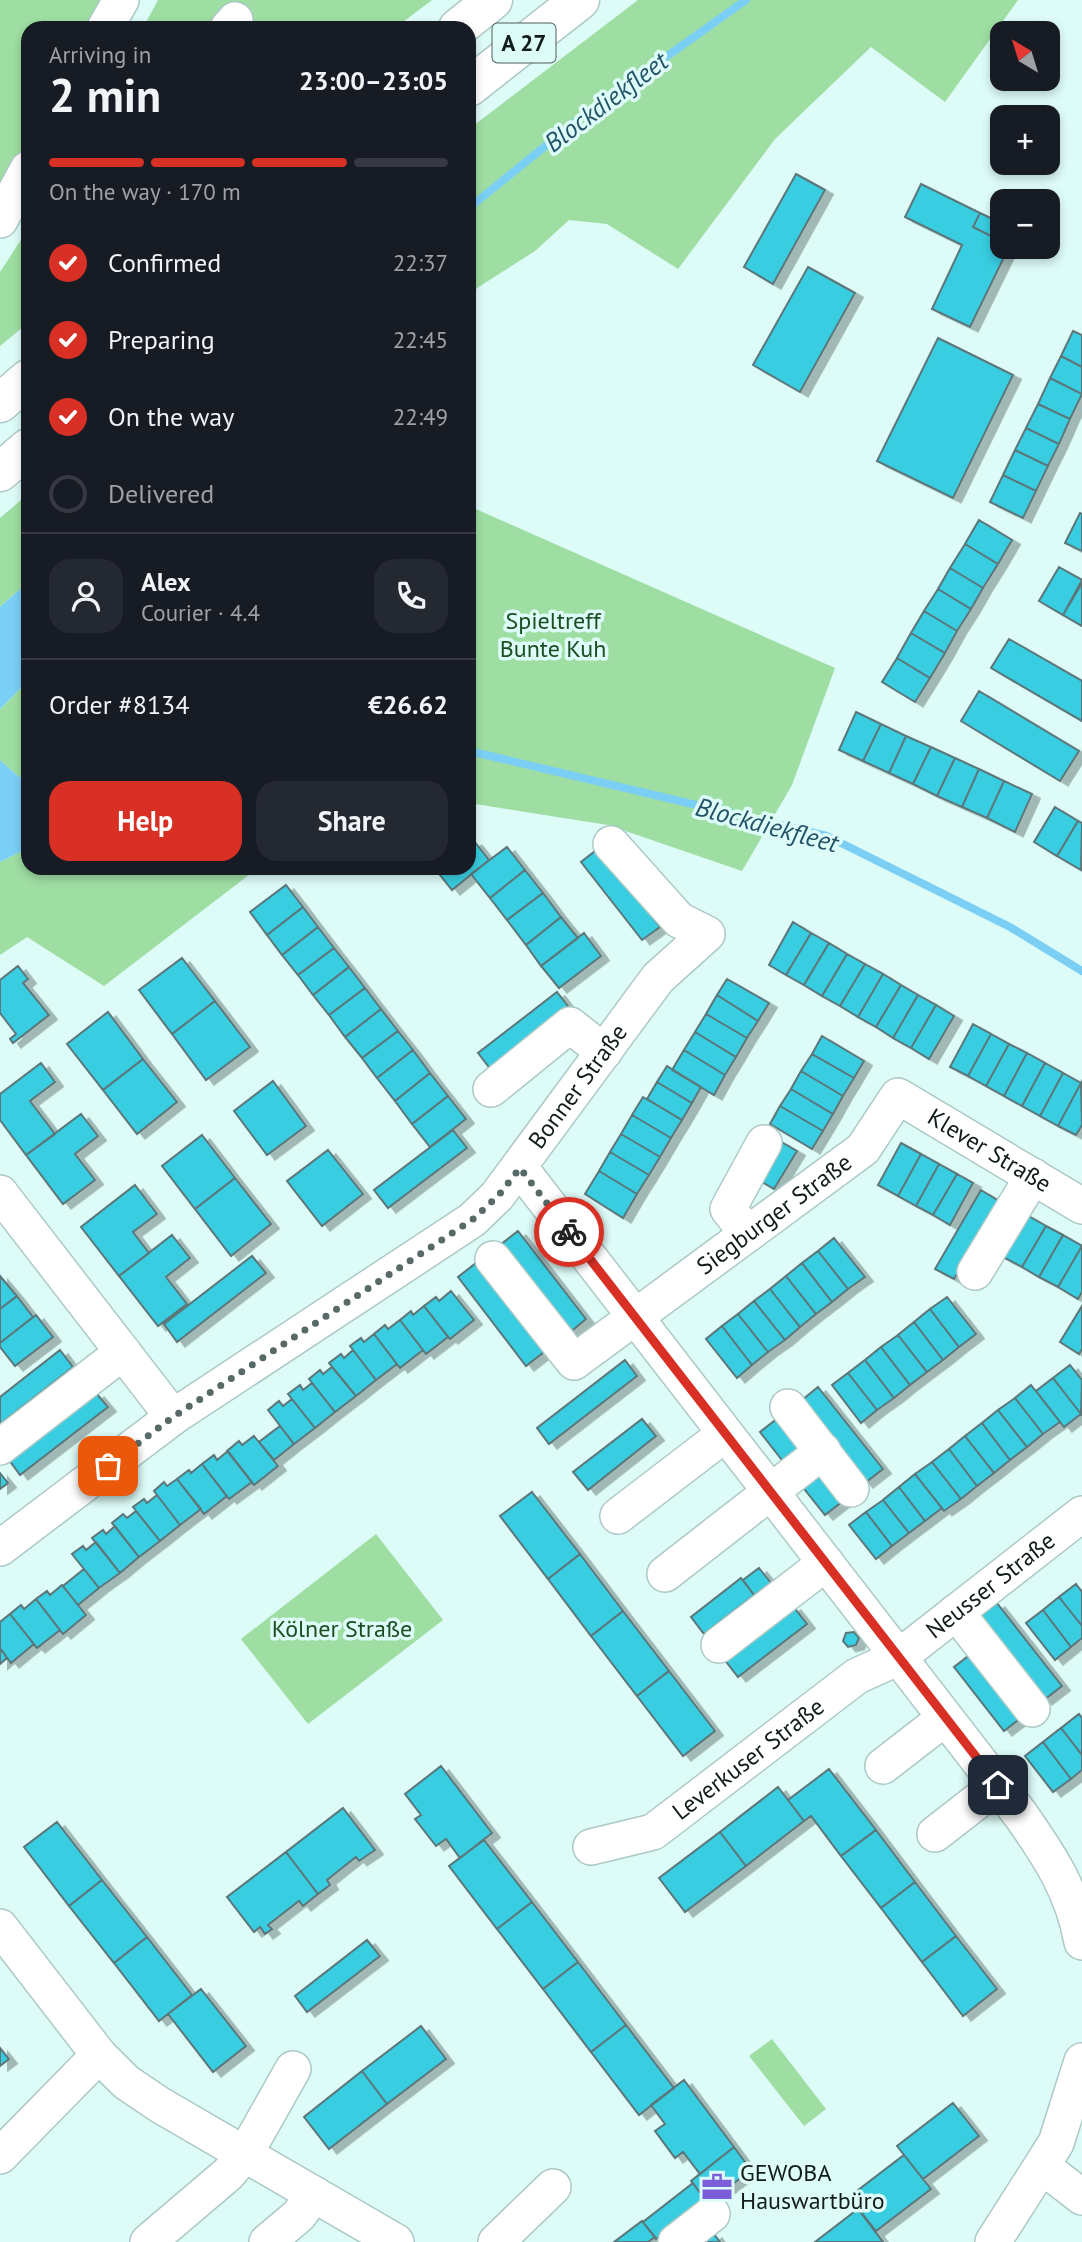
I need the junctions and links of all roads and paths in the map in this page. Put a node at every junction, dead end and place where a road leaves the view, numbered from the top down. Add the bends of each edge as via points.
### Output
1 (121, 0) edge
2 (493, 0) edge
3 (580, 0) edge
4 (109, 21) edge
5 (467, 21) edge
6 (476, 82) edge
7 (21, 182) edge
8 (0, 220) edge
9 (21, 385) edge
10 (0, 402) edge
11 (21, 454) edge
12 (0, 472) edge
13 (611, 844) dead end
14 (604, 1052) junction
15 (491, 1089) dead end
16 (898, 1096) joint
17 (764, 1143) dead end
18 (520, 1168) junction
19 (1033, 1176) junction
20 (0, 1193) edge
21 (1082, 1206) edge
22 (748, 1234) junction
23 (493, 1259) dead end
24 (975, 1272) dead end
25 (635, 1317) junction
26 (123, 1352) junction
27 (788, 1407) dead end
28 (173, 1417) junction
29 (726, 1434) junction
30 (0, 1447) edge
31 (823, 1451) junction
32 (851, 1489) dead end
33 (771, 1492) junction
34 (1082, 1514) edge
35 (618, 1516) dead end
36 (0, 1549) edge
37 (826, 1563) junction
38 (665, 1574) dead end
39 (956, 1612) junction
40 (719, 1646) dead end
41 (899, 1657) junction
42 (1032, 1709) dead end
43 (945, 1718) junction
44 (883, 1766) dead end
45 (998, 1785) junction
46 (935, 1834) dead end
47 (591, 1847) dead end
48 (0, 1927) edge
49 (1082, 1942) edge
50 (99, 2055) junction
51 (1082, 2061) edge
52 (293, 2069) dead end
53 (244, 2154) junction
54 (0, 2156) edge
55 (1043, 2168) junction
56 (553, 2187) dead end
57 (314, 2194) junction
58 (1082, 2197) edge
59 (712, 2214) dead end
60 (148, 2242) edge
61 (267, 2242) edge
62 (396, 2242) edge
63 (496, 2242) edge
64 (676, 2242) edge
65 (993, 2242) edge

1 - 4 street
2 - 5 highway, A 27
3 - 6 highway, A 27
7 - 8 street
9 - 10 highway
11 - 12 highway
13 - 14 street, Bonner Straße via 679,920 707,934 658,978
14 - 15 street via 569,1026
14 - 18 street, Bonner Straße
16 - 19 street, Klever Straße
16 - 22 street, Siegburger Straße via 863,1149
17 - 22 street via 728,1209
18 - 25 street
18 - 28 street, Bonner Straße via 472,1220
19 - 21 street, Klever Straße
19 - 24 street
20 - 26 street
22 - 25 street, Siegburger Straße
23 - 25 street, Siegburger Straße via 574,1362
25 - 29 street
26 - 28 street
26 - 30 street
27 - 31 street
28 - 36 street, Bonner Straße
29 - 33 street
29 - 35 street
31 - 32 street
31 - 33 street
33 - 37 street
33 - 38 street
34 - 39 street, Neusser Straße
37 - 40 street
37 - 41 street
39 - 41 street, Neusser Straße
39 - 42 street
41 - 43 street
41 - 47 street, Leverkuser Straße via 857,1676 653,1832
43 - 44 street
43 - 45 street
45 - 46 street
45 - 49 street via 1056,1866 1079,1922
48 - 50 street
50 - 53 street via 126,2082
50 - 54 street
51 - 55 street via 1060,2133
52 - 53 street
53 - 57 street
53 - 60 street via 228,2174
55 - 58 street
55 - 65 street
56 - 63 street
57 - 61 street via 299,2215
57 - 62 street
59 - 64 street

